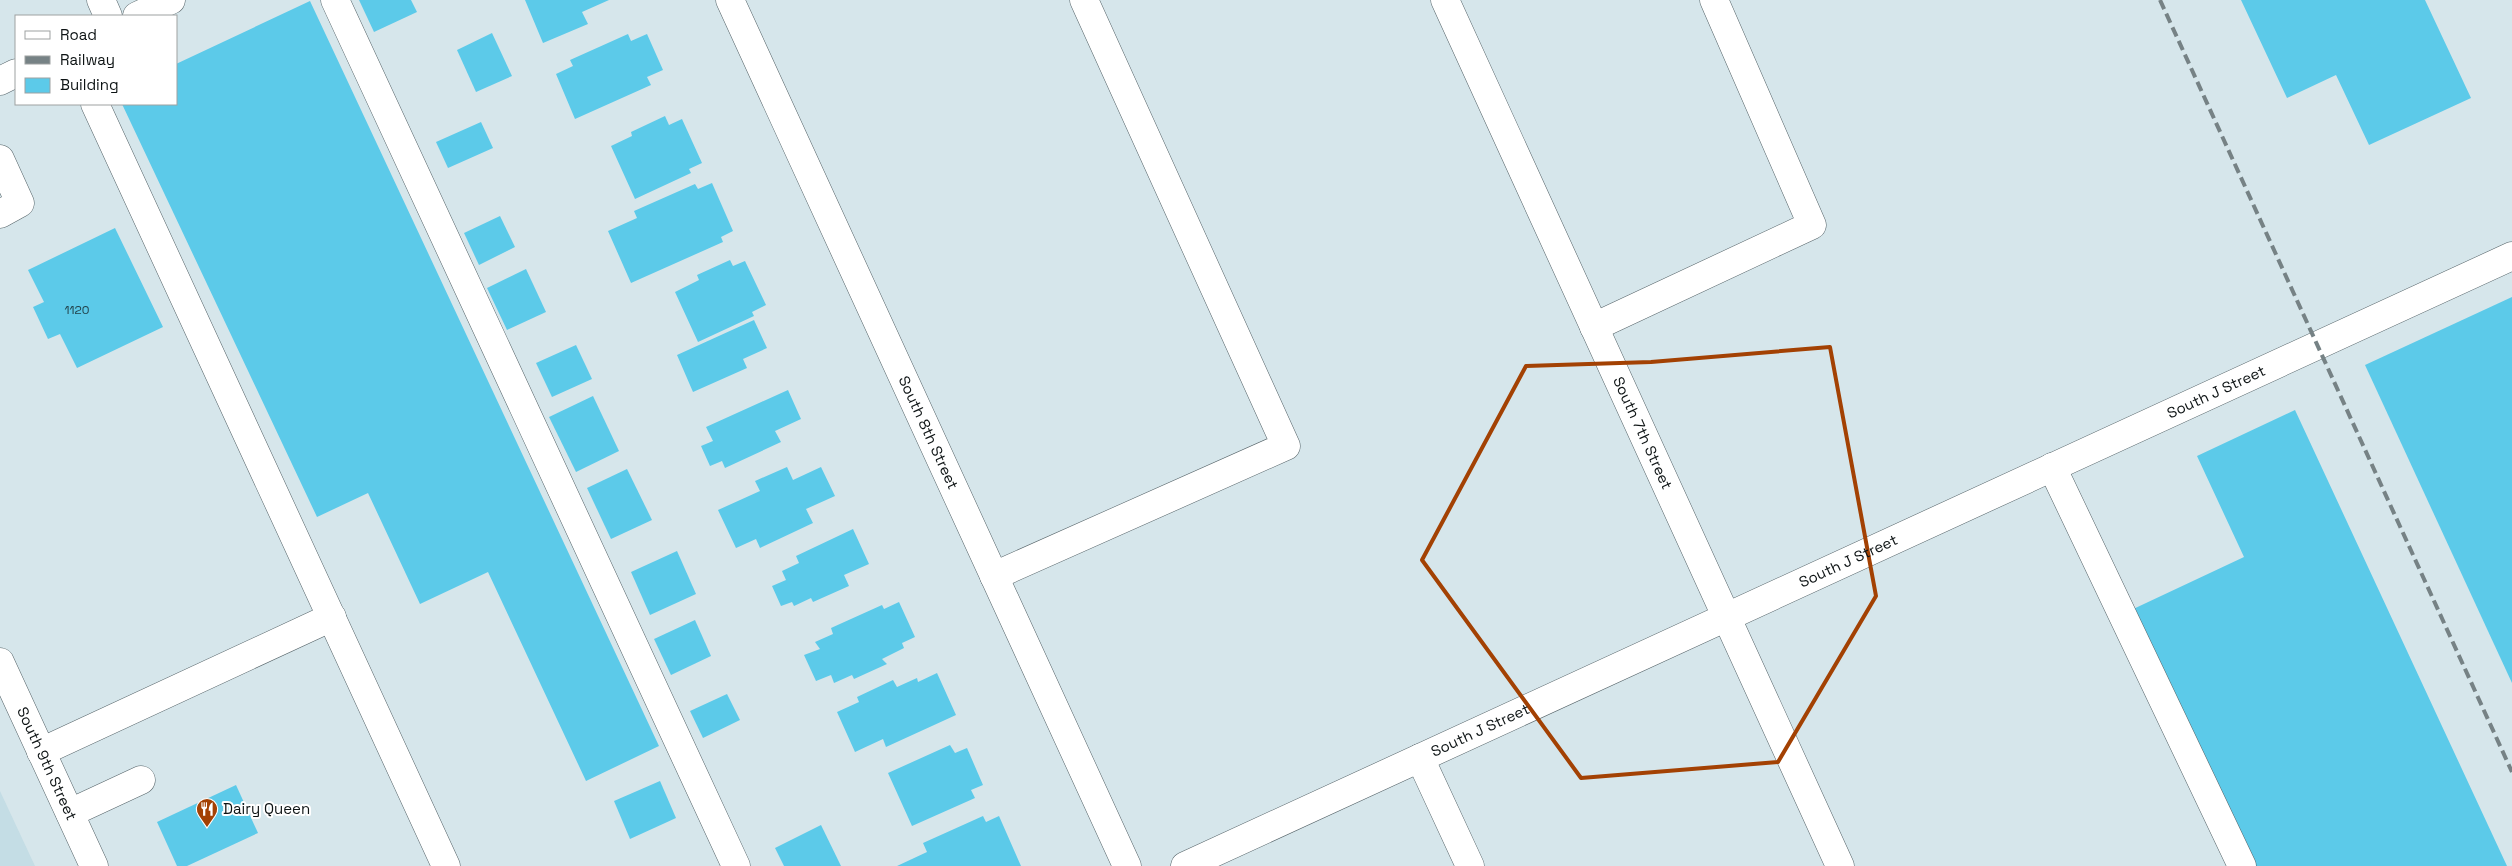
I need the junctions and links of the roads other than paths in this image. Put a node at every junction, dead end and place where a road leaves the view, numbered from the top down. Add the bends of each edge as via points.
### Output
1 (101, 0) edge
2 (171, 0) edge
3 (335, 0) edge
4 (730, 0) edge
5 (1084, 0) edge
6 (1445, 0) edge
7 (1714, 0) edge
8 (108, 15) edge
9 (139, 15) edge
10 (15, 74) edge
11 (0, 81) edge
12 (96, 105) edge
13 (0, 159) edge
14 (0, 214) edge
15 (2512, 256) edge
16 (1594, 327) junction
17 (2052, 467) junction
18 (994, 576) junction
19 (332, 617) junction
20 (1726, 617) junction
21 (0, 662) edge
22 (41, 752) junction
23 (1420, 758) junction
24 (141, 780) dead end
25 (70, 813) junction
26 (94, 866) edge
27 (446, 866) edge
28 (736, 866) edge
29 (1126, 866) edge
30 (1185, 866) edge
31 (1470, 866) edge
32 (1840, 866) edge
33 (2242, 866) edge

1 - 8 main road
2 - 9 main road
3 - 28 main road
4 - 18 main road, South 8th Street
5 - 18 main road via 1286,446
6 - 16 main road, South 7th Street
7 - 16 main road via 1812,225
10 - 11 main road
12 - 19 main road
13 - 14 main road via 20,203
15 - 17 main road, South J Street
16 - 20 main road, South 7th Street
17 - 20 main road, South J Street
17 - 33 main road
18 - 29 main road, South 8th Street
19 - 22 main road
19 - 27 main road
20 - 23 main road, South J Street
20 - 32 main road, South 7th Street
21 - 22 main road, South 9th Street
22 - 25 main road, South 9th Street
23 - 30 main road, South J Street
23 - 31 main road
24 - 25 main road
25 - 26 main road, South 9th Street

